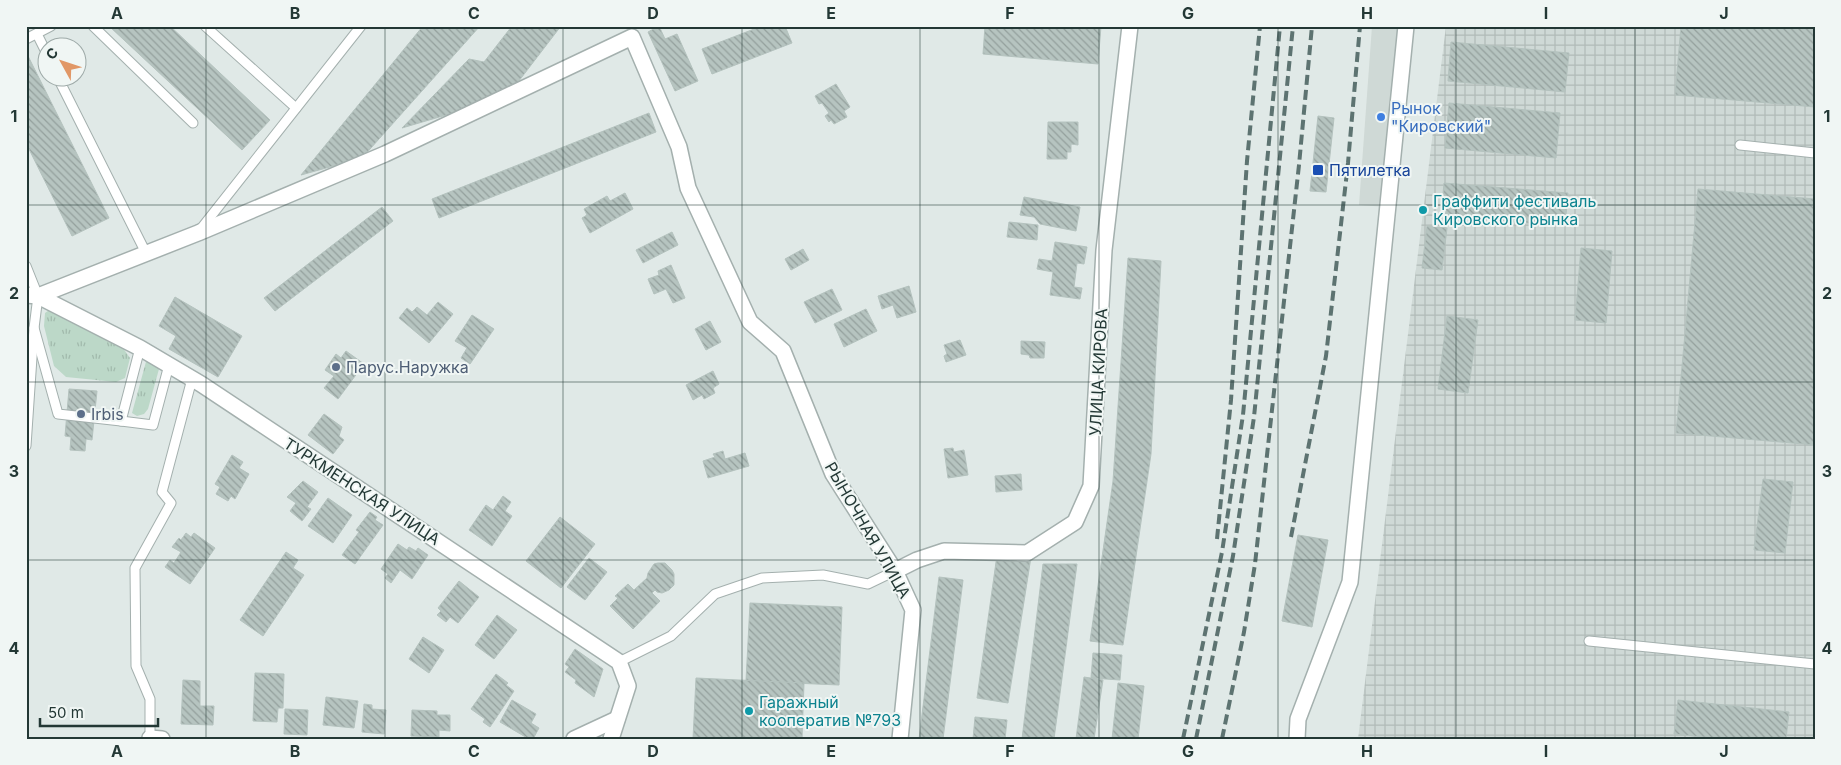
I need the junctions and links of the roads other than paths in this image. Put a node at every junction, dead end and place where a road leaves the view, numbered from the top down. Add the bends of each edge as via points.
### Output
1 (51, 26) edge
2 (93, 26) edge
3 (204, 26) edge
4 (361, 26) edge
5 (1130, 26) edge
6 (1406, 26) edge
7 (37, 34) junction
8 (39, 38) edge
9 (26, 39) edge
10 (63, 88) edge
11 (296, 108) junction
12 (193, 123) dead end
13 (1740, 145) dead end
14 (1815, 153) edge
15 (198, 232) junction
16 (146, 253) junction
17 (26, 266) edge
18 (32, 296) edge
19 (34, 328) junction
20 (140, 348) junction
21 (169, 365) junction
22 (192, 379) junction
23 (121, 421) junction
24 (26, 446) edge
25 (895, 571) junction
26 (1589, 641) dead end
27 (619, 662) junction
28 (1815, 664) edge
29 (617, 720) junction
30 (154, 738) edge
31 (574, 739) edge
32 (611, 739) edge
33 (900, 739) edge
34 (1296, 739) edge

1 - 7 lane
2 - 12 lane
3 - 11 lane
4 - 11 lane
5 - 25 street, УЛИЦА КИРОВА via 1104,250 1091,486 1075,522 1027,553 944,551
6 - 34 street via 1350,582 1298,719
7 - 8 lane
7 - 9 lane
10 - 16 lane
11 - 15 lane
13 - 14 lane
15 - 16 street
15 - 25 street, РЫНОЧНАЯ УЛИЦА via 385,154 632,37 679,147 688,188 750,322 783,352 833,474
16 - 18 street
17 - 18 lane
18 - 19 lane
18 - 20 street, ТУРКМЕНСКАЯ УЛИЦА
19 - 23 lane via 58,414
19 - 24 lane
20 - 21 street, ТУРКМЕНСКАЯ УЛИЦА
20 - 23 lane
21 - 22 street, ТУРКМЕНСКАЯ УЛИЦА
21 - 23 lane via 153,425
22 - 27 street, ТУРКМЕНСКАЯ УЛИЦА
22 - 30 lane via 162,492 171,503 134,568 136,666 150,699
25 - 27 lane via 868,584 823,575 762,578 715,594 671,636
25 - 33 street, РЫНОЧНАЯ УЛИЦА via 913,610
26 - 28 lane
27 - 29 street via 628,686
29 - 31 street
29 - 32 street

